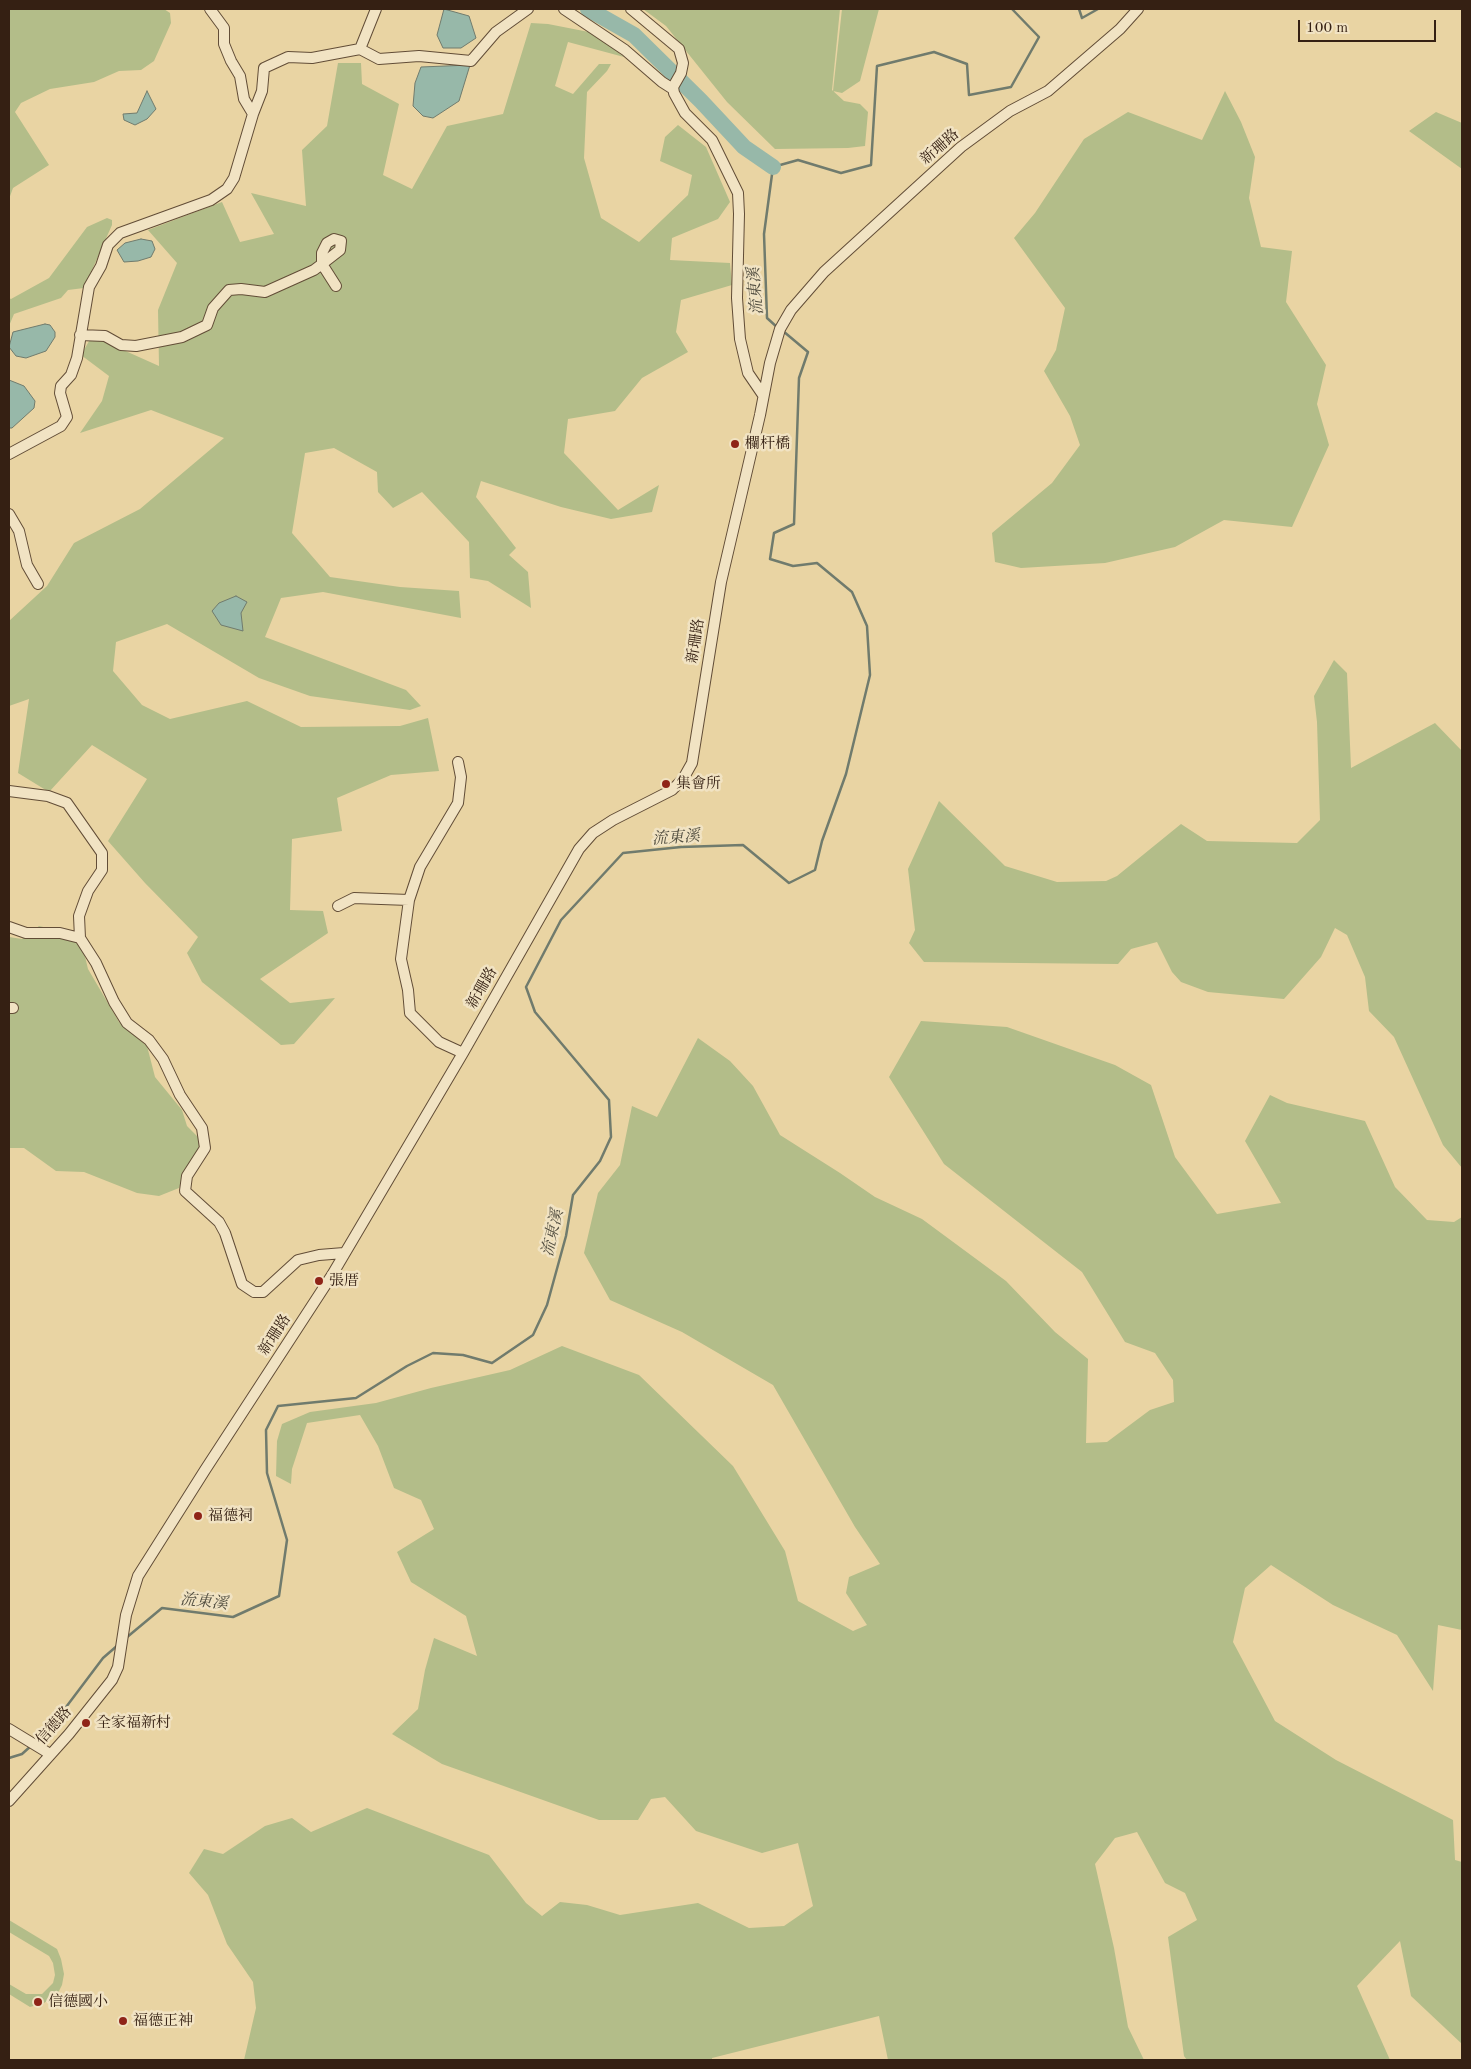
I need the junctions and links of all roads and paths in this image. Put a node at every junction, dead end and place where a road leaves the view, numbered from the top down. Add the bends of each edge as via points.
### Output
1 (210, 9) edge
2 (376, 9) edge
3 (528, 9) edge
4 (564, 9) edge
5 (631, 9) edge
6 (1138, 9) edge
7 (360, 49) junction
8 (673, 88) junction
9 (253, 114) junction
10 (336, 286) dead end
11 (80, 335) junction
12 (762, 395) junction
13 (9, 454) edge
14 (9, 514) edge
15 (38, 584) dead end
16 (458, 762) dead end
17 (9, 791) edge
18 (409, 900) junction
19 (338, 906) dead end
20 (9, 927) edge
21 (80, 938) junction
22 (462, 1053) junction
23 (344, 1253) junction
24 (118, 1667) joint
25 (9, 1729) edge
26 (46, 1752) junction
27 (9, 1801) edge

1 - 9 street via 224,28 224,44 240,76 244,100
2 - 7 street
3 - 7 street via 496,32 471,61 419,56 379,59
4 - 8 street via 625,50
5 - 8 street via 679,48 683,63
6 - 12 street, 新珊路 via 1054,86 1002,117 961,147 824,272 791,310 780,329
7 - 9 street via 312,58 288,57 264,68 262,91
8 - 12 street via 685,113 712,140 738,193 740,339 748,373
9 - 11 street via 234,178 227,189 211,200 120,233 108,245 89,287
10 - 11 street via 322,264 265,292 229,290 213,308 207,325 182,337 136,346 121,345 105,336
11 - 13 street via 71,375 61,386 67,417 61,426
12 - 22 street, 新珊路 via 721,582 692,763 672,790 613,820 593,833 579,849
14 - 15 street via 19,531 27,564
16 - 18 street via 461,777 458,803 420,866
17 - 21 street via 48,796 67,803 102,853 102,870 88,891 79,916
18 - 19 street via 354,898
18 - 22 street via 401,959 410,1014 439,1042
20 - 21 street via 26,933 60,933
21 - 23 street via 127,1023 149,1040 163,1059 180,1095 202,1128 205,1148 187,1176 185,1191 219,1222 242,1284 254,1292 263,1292 298,1260
22 - 23 street, 新珊路
23 - 24 street, 新珊路 via 138,1576 126,1615
24 - 26 street, 信德路 via 112,1680
25 - 26 street
26 - 27 street, 信德路

